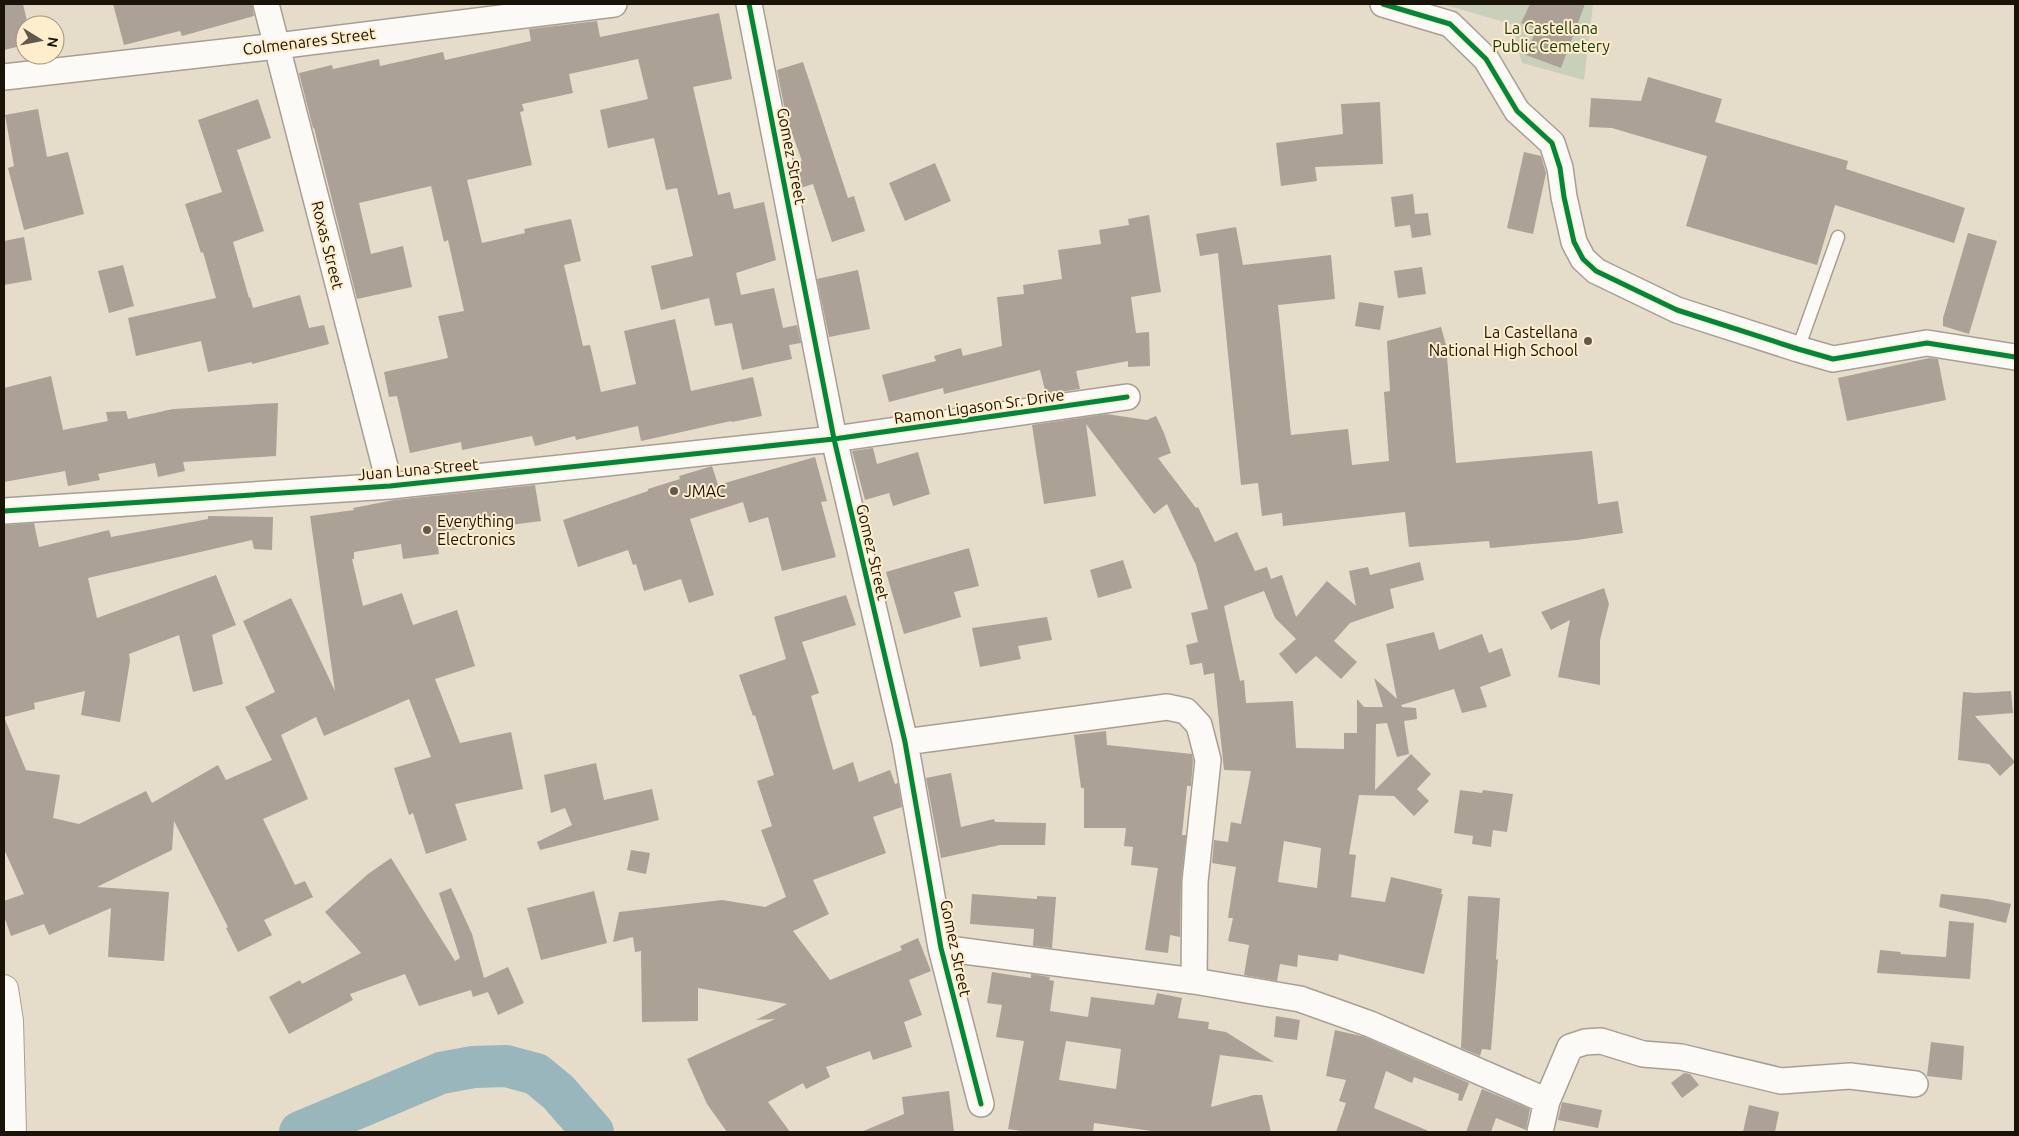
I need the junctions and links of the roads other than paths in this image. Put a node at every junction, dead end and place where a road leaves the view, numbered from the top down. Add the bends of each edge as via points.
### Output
1 (266, 4) edge
2 (614, 4) edge
3 (749, 4) edge
4 (1383, 4) edge
5 (277, 46) junction
6 (4, 77) edge
7 (1838, 237) dead end
8 (1798, 349) junction
9 (2015, 357) edge
10 (1127, 397) dead end
11 (834, 439) junction
12 (390, 486) junction
13 (4, 511) edge
14 (905, 742) junction
15 (942, 948) junction
16 (1194, 981) junction
17 (4, 989) edge
18 (1915, 1084) dead end
19 (1547, 1101) junction
20 (981, 1104) dead end
21 (12, 1132) edge
22 (1540, 1132) edge

1 - 5 street, Roxas Street
2 - 5 street, Colmenares Street
3 - 11 street, Gomez Street
4 - 8 street via 1450,24 1486,59 1517,111 1552,143 1574,242 1583,259 1596,271 1676,310
5 - 6 street, Colmenares Street
5 - 12 street, Roxas Street
7 - 8 lane
8 - 9 street via 1833,359 1927,343
10 - 11 street, Ramon Ligason Sr. Drive
11 - 12 street, Juan Luna Street
11 - 14 street, Gomez Street
12 - 13 street, Juan Luna Street
14 - 15 street, Gomez Street
14 - 16 street via 1167,708 1186,711 1199,725 1208,760 1195,882
15 - 16 street
15 - 20 street, Gomez Street
16 - 19 street via 1300,999 1370,1024
17 - 21 street via 9,1021
18 - 19 street via 1850,1076 1781,1082 1681,1058 1643,1054 1601,1041 1585,1042 1570,1048
19 - 22 street

